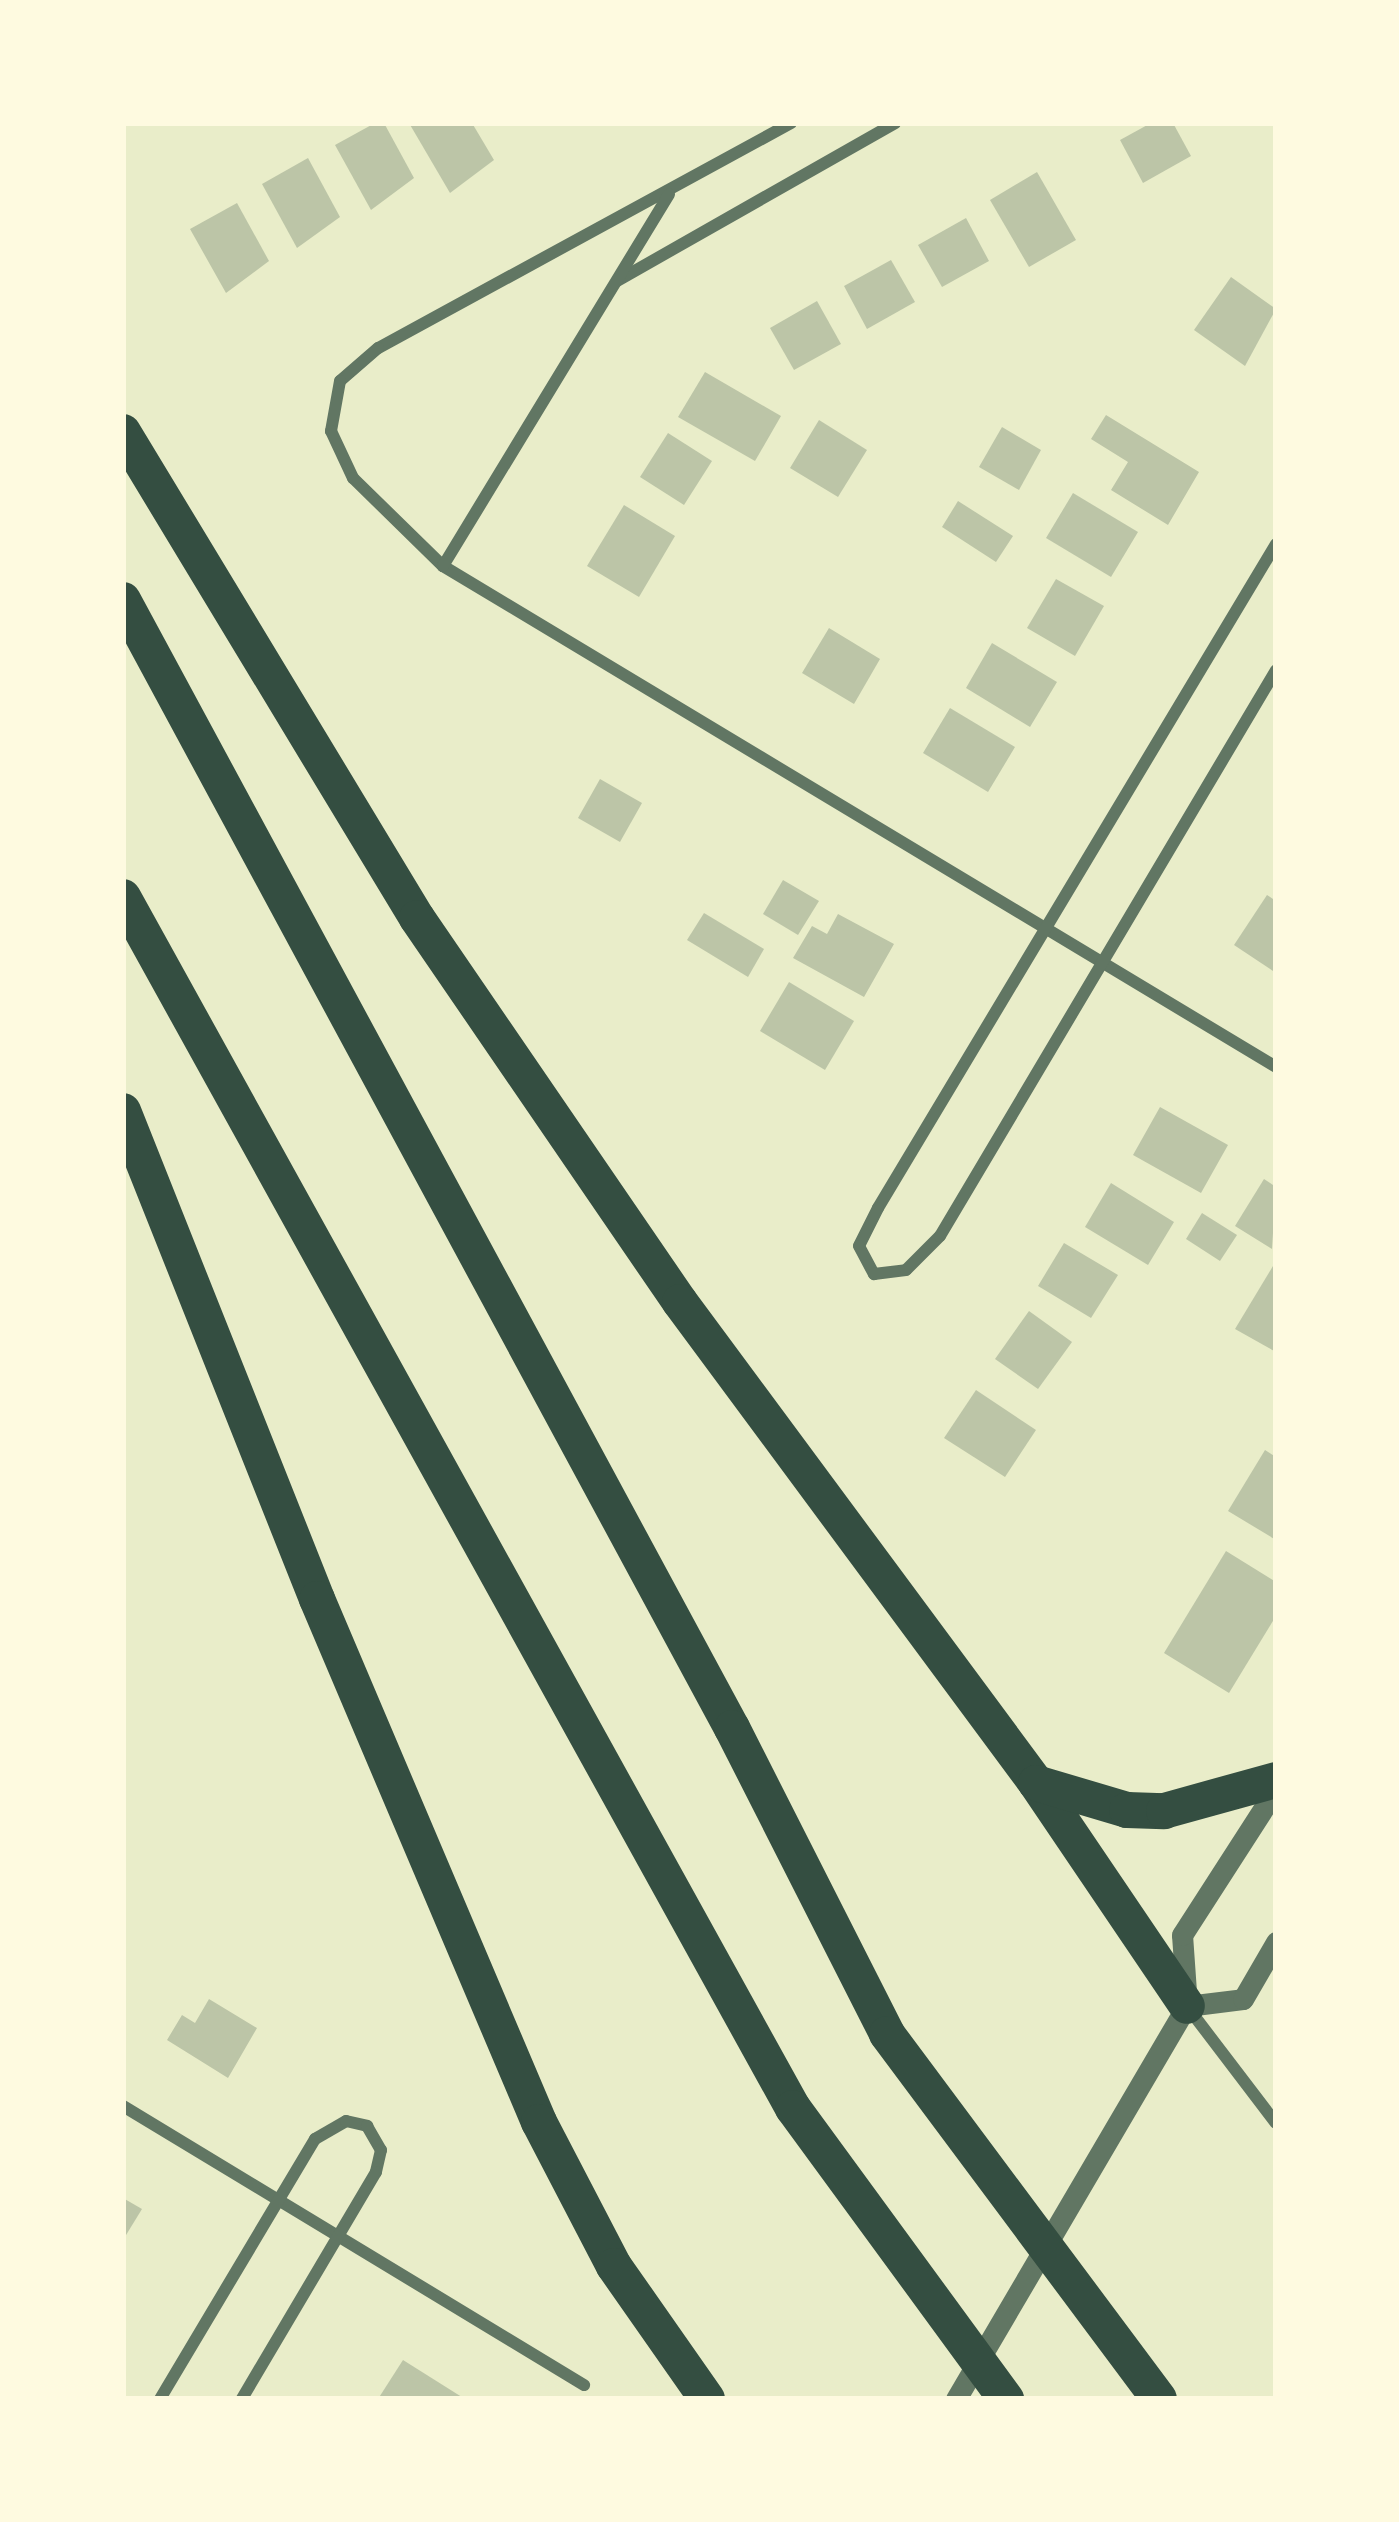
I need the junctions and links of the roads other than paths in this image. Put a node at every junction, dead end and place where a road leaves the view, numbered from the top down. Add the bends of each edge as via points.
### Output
1 (791, 123) edge
2 (895, 123) edge
3 (670, 193) junction
4 (616, 281) junction
5 (123, 432) edge
6 (1276, 544) edge
7 (443, 566) junction
8 (123, 600) edge
9 (1276, 670) edge
10 (123, 897) edge
11 (1048, 929) junction
12 (1105, 963) junction
13 (1276, 1067) edge
14 (123, 1111) edge
15 (1036, 1783) junction
16 (1276, 1784) edge
17 (1276, 1942) edge
18 (1186, 2006) junction
19 (123, 2106) edge
20 (1276, 2122) edge
21 (278, 2201) junction
22 (339, 2237) junction
23 (584, 2385) dead end
24 (160, 2399) edge
25 (242, 2399) edge
26 (707, 2399) edge
27 (956, 2399) edge
28 (1006, 2399) edge
29 (1159, 2399) edge

1 - 3 street
2 - 4 street
3 - 4 street
3 - 7 street via 393,339 340,381 331,431 352,478
4 - 7 street
5 - 15 highway via 417,918 680,1302
6 - 11 street
7 - 11 street
8 - 29 highway via 732,1728 887,2034
9 - 12 street
10 - 28 highway via 793,2108
11 - 12 street
11 - 12 street via 878,1208 859,1246 874,1274 905,1270 940,1236
12 - 13 street
14 - 26 highway via 317,1599 539,2122 614,2266
15 - 16 highway via 1126,1810 1164,1811
15 - 18 highway
16 - 18 street via 1182,1935
17 - 18 street via 1243,1999
18 - 20 street
18 - 27 street
19 - 21 street
21 - 22 street
21 - 22 street via 315,2139 346,2121 367,2126 381,2150 376,2172
21 - 24 street
22 - 23 street
22 - 25 street

